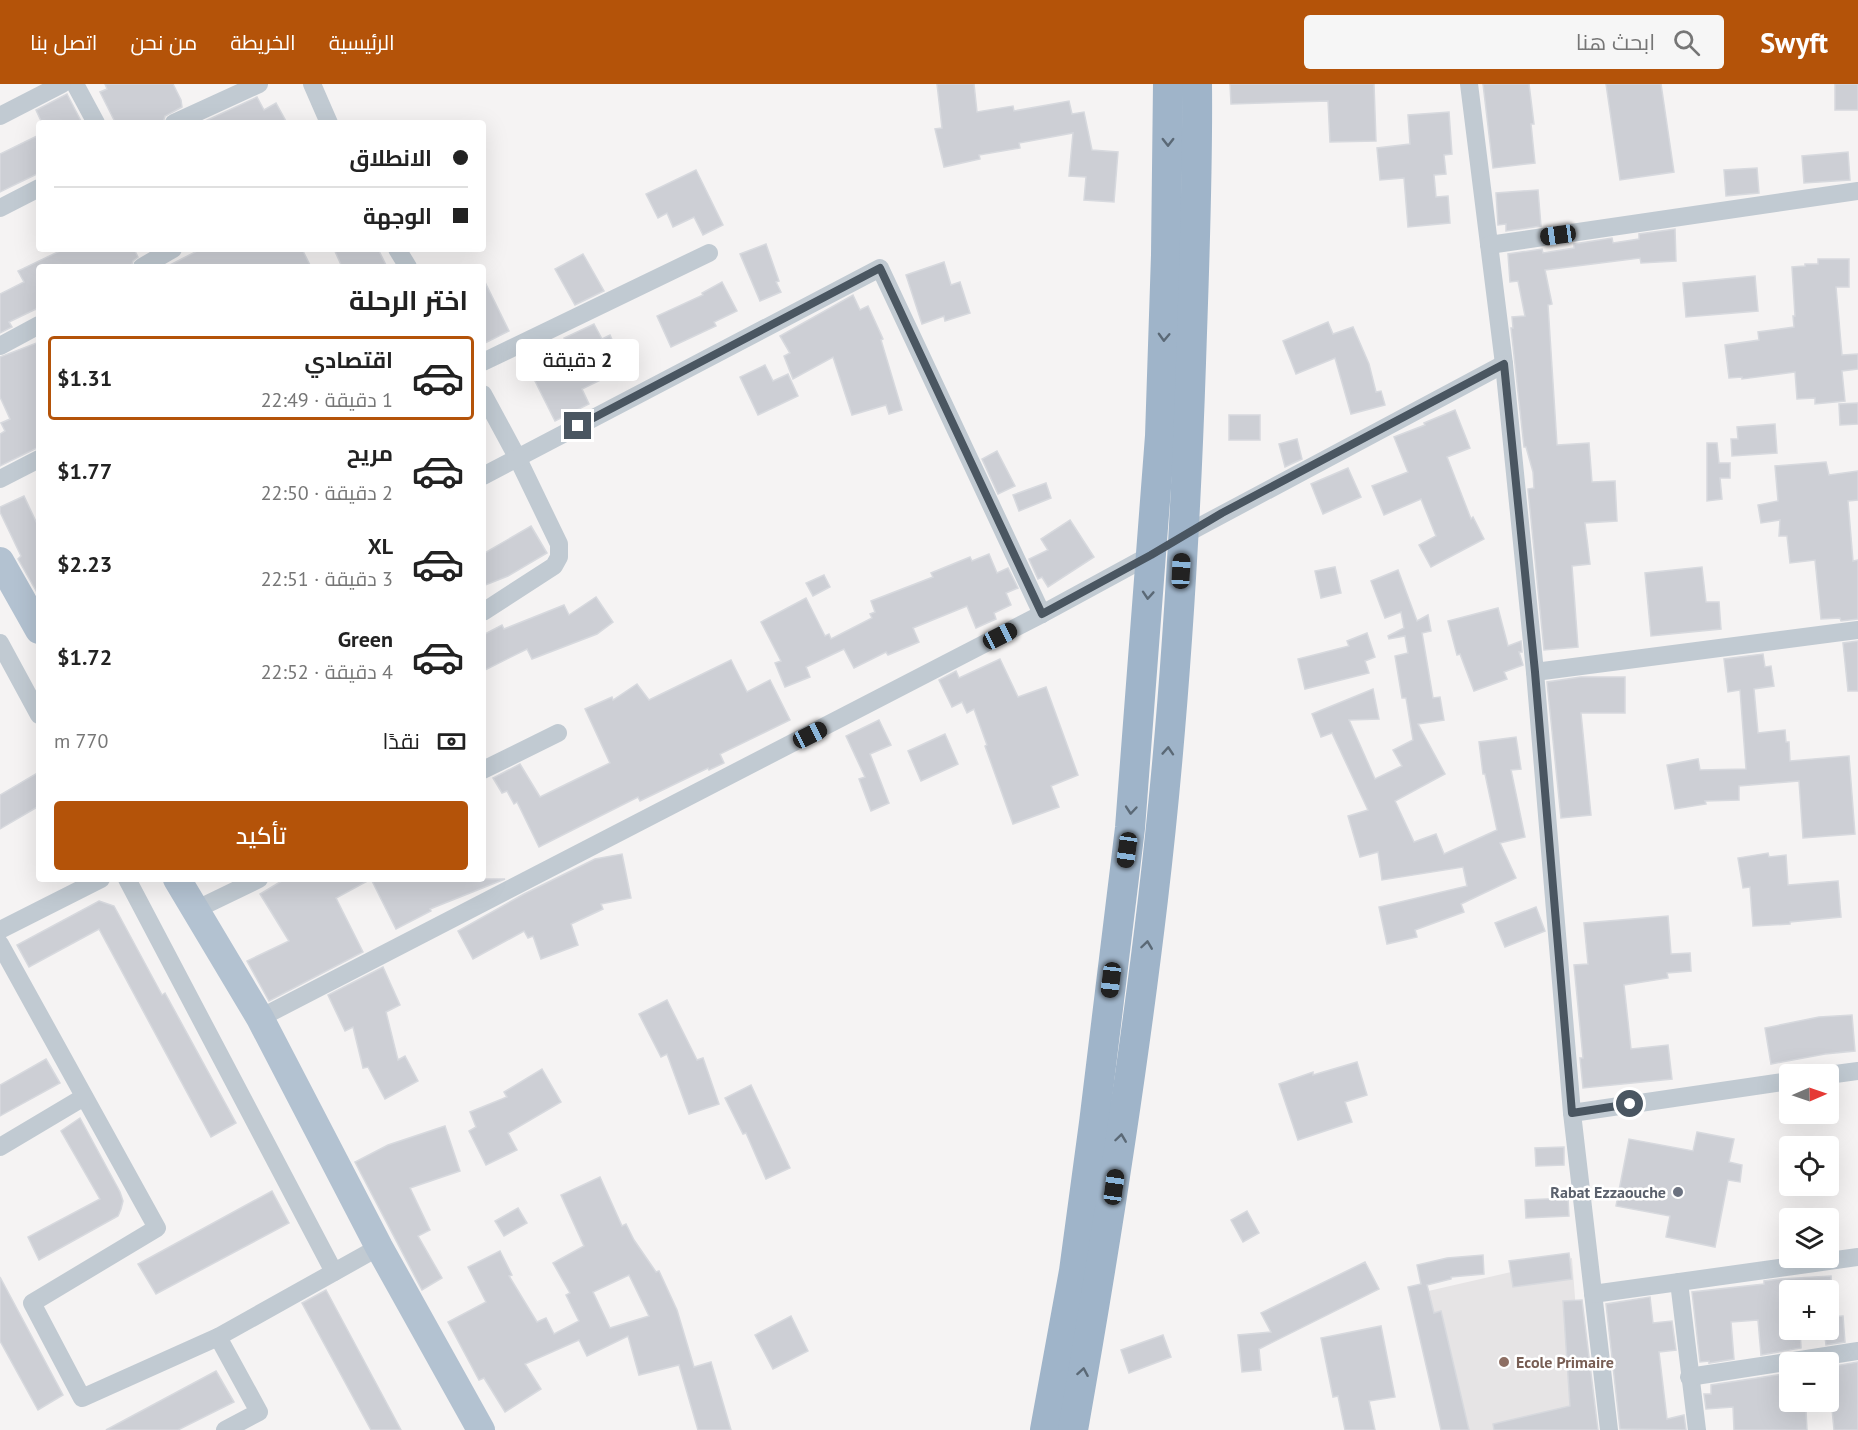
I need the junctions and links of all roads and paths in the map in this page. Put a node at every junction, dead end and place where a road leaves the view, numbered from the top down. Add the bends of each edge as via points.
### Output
1 (62, 84) edge
2 (75, 84) edge
3 (259, 84) edge
4 (312, 84) edge
5 (1168, 84) edge
6 (1197, 84) edge
7 (1468, 84) edge
8 (0, 116) edge
9 (94, 120) edge
10 (181, 120) edge
11 (328, 120) edge
12 (36, 190) edge
13 (1858, 191) edge
14 (0, 208) edge
15 (1489, 245) junction
16 (709, 253) dead end
17 (171, 254) edge
18 (149, 264) edge
19 (36, 327) edge
20 (0, 346) edge
21 (486, 361) edge
22 (1504, 364) junction
23 (486, 400) edge
24 (517, 457) junction
25 (36, 461) edge
26 (486, 474) edge
27 (0, 479) edge
28 (1184, 535) junction
29 (1151, 555) junction
30 (0, 561) edge
31 (486, 610) edge
32 (35, 614) edge
33 (1042, 614) junction
34 (1858, 630) edge
35 (0, 643) edge
36 (1535, 672) junction
37 (36, 709) edge
38 (558, 733) dead end
39 (486, 769) edge
40 (95, 882) edge
41 (129, 882) edge
42 (179, 882) edge
43 (253, 882) edge
44 (195, 910) junction
45 (0, 930) edge
46 (0, 944) edge
47 (260, 1018) junction
48 (1858, 1071) edge
49 (1839, 1074) edge
50 (1779, 1083) edge
51 (84, 1097) junction
52 (1572, 1113) junction
53 (0, 1147) edge
54 (379, 1247) junction
55 (1858, 1257) edge
56 (334, 1272) junction
57 (1679, 1282) junction
58 (1593, 1294) junction
59 (218, 1337) junction
60 (1858, 1351) edge
61 (1689, 1377) junction
62 (225, 1430) edge
63 (481, 1430) edge
64 (1045, 1430) edge
65 (1072, 1430) edge
66 (1609, 1430) edge
67 (1696, 1430) edge

1 - 8 street
2 - 9 street
3 - 10 street
4 - 11 street
5 -> 29 highway via 1167,255
6 - 28 highway via 1194,295
7 - 15 street
12 - 14 street
13 - 15 street
15 - 22 street
16 - 21 street
17 - 18 street
19 - 20 street
22 - 28 street
22 - 36 street
23 - 24 street
24 - 26 street
24 - 31 street via 559,544 559,557 554,566
24 - 33 street via 880,268
25 - 27 street
28 - 29 street
65 -> 28 highway via 1114,1187 1153,899
29 - 33 street
29 -> 64 highway via 1130,828 1075,1259
30 - 32 main road
33 - 47 street
34 - 36 street
35 - 37 street
36 - 52 street
38 - 39 street
40 - 45 street
41 - 56 street
42 - 44 main road
43 - 44 street
44 - 47 main road
46 - 51 street
47 - 54 main road
48 - 49 street
50 - 52 street
51 - 53 street
51 - 59 street via 157,1228 32,1303 82,1398
52 - 58 street
54 - 56 street
54 - 63 main road
55 - 57 street
56 - 59 street
57 - 58 street
57 - 61 street
58 - 66 street
59 - 62 street via 259,1412
60 - 61 street
61 - 67 street

